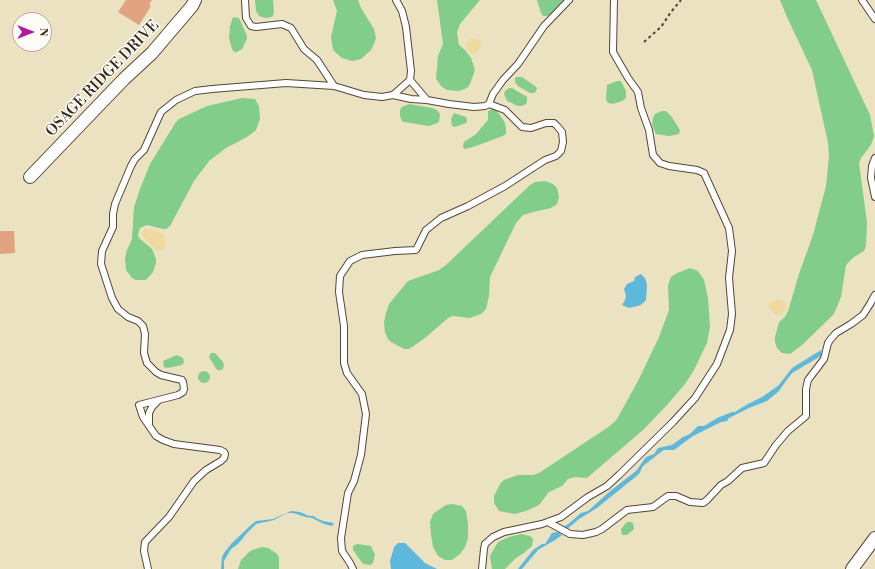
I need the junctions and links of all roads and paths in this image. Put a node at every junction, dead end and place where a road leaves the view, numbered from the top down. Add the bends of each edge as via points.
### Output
1 (195, 0) edge
2 (245, 0) edge
3 (569, 0) edge
4 (614, 0) edge
5 (681, 0) edge
6 (862, 0) edge
7 (397, 1) edge
8 (875, 19) edge
9 (644, 42) dead end
10 (410, 80) junction
11 (334, 86) junction
12 (393, 95) junction
13 (427, 100) junction
14 (489, 104) junction
15 (875, 158) edge
16 (30, 177) dead end
17 (875, 197) edge
18 (875, 295) edge
19 (160, 400) junction
20 (149, 426) junction
21 (548, 522) junction
22 (875, 538) edge
23 (148, 569) edge
24 (353, 569) edge
25 (482, 569) edge
26 (852, 569) edge

1 - 16 street, OSAGE RIDGE DRIVE via 152,52
2 - 11 lane via 246,18 251,26 285,24 291,28 304,49 317,60
3 - 14 lane via 541,30 493,94
4 - 21 lane via 612,52 638,92 653,155 669,166 704,172 727,220 732,240 729,278 732,317 728,337 717,364 690,403 607,486 567,514
5 - 9 path via 661,27
6 - 8 lane
7 - 10 lane via 407,32 411,62
10 - 12 lane
10 - 13 lane
11 - 12 lane via 364,95
11 - 19 lane via 279,83 203,90 176,100 158,116 144,150 133,163 121,190 114,208 113,227 100,259 118,309 143,326 147,363 161,375 183,382 183,392
12 - 13 lane
13 - 14 lane via 474,107
14 - 24 lane via 505,110 520,126 526,128 554,123 562,132 562,151 505,186 441,218 426,230 416,250 362,255 350,261 340,276 344,363 347,373 362,394 366,414 361,455 348,493 341,538 342,551
15 - 17 lane via 871,178
18 - 21 lane via 863,315 836,333 828,343 824,359 808,380 806,416 788,431 764,463 742,468 703,503 668,496 652,506 626,510 602,529 582,535 570,534
19 - 20 lane via 149,413
19 - 20 lane via 139,405
20 - 23 lane via 156,436 168,442 220,450 225,454 224,458 194,481 169,517 145,542
21 - 25 lane via 493,537 484,549
22 - 26 street

